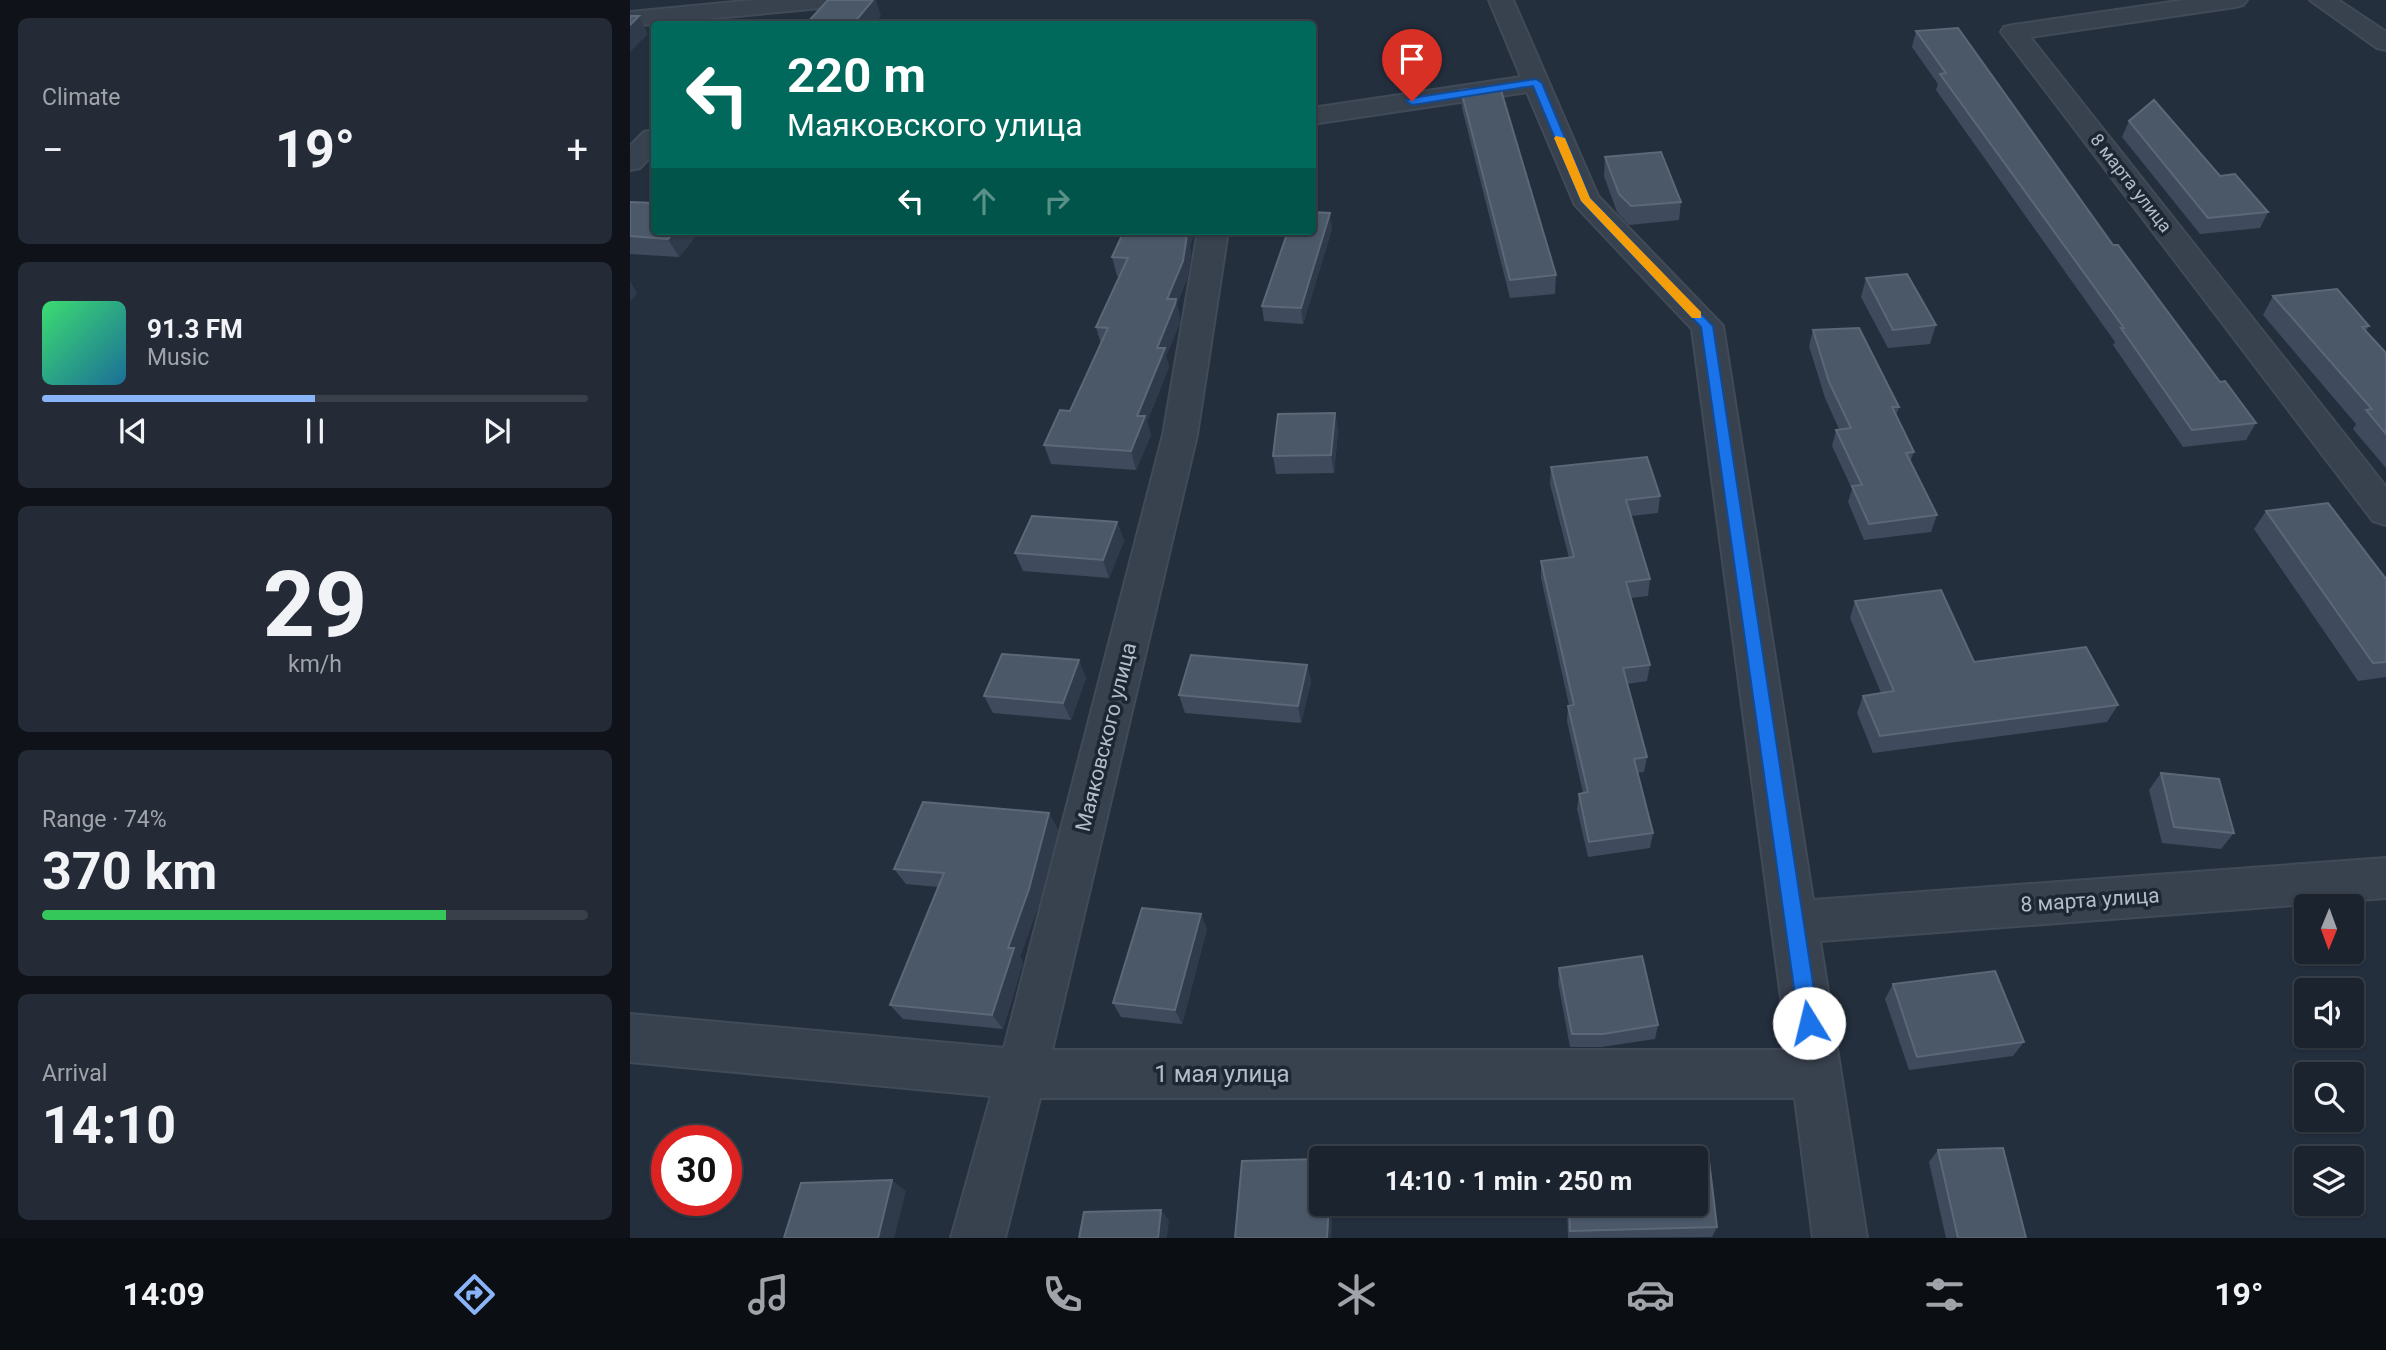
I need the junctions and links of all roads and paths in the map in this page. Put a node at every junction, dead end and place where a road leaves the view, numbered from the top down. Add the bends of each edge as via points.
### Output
1 (832, 0) edge
2 (1502, 0) edge
3 (2235, 0) edge
4 (2322, 0) edge
5 (794, 2) edge
6 (630, 19) edge
7 (774, 21) edge
8 (2386, 43) edge
9 (1536, 83) junction
10 (1316, 115) edge
11 (651, 141) edge
12 (630, 162) edge
13 (1212, 235) edge
14 (2386, 512) edge
15 (2386, 878) edge
16 (1794, 922) junction
17 (630, 1038) edge
18 (1022, 1074) junction
19 (1816, 1074) junction
20 (978, 1238) edge
21 (1840, 1238) edge

1 - 5 street
2 - 9 street
3 - 14 street, 8 марта улица via 2013,32
4 - 8 street
5 - 6 street
5 - 7 street
9 - 10 street
9 - 16 street via 1585,199 1707,326
11 - 12 street
13 - 18 street, Маяковского улица via 1180,435
15 - 16 street, 8 марта улица
16 - 19 street
17 - 18 street, 1 мая улица
18 - 19 street, 1 мая улица
18 - 20 street, Маяковского улица
19 - 21 street

